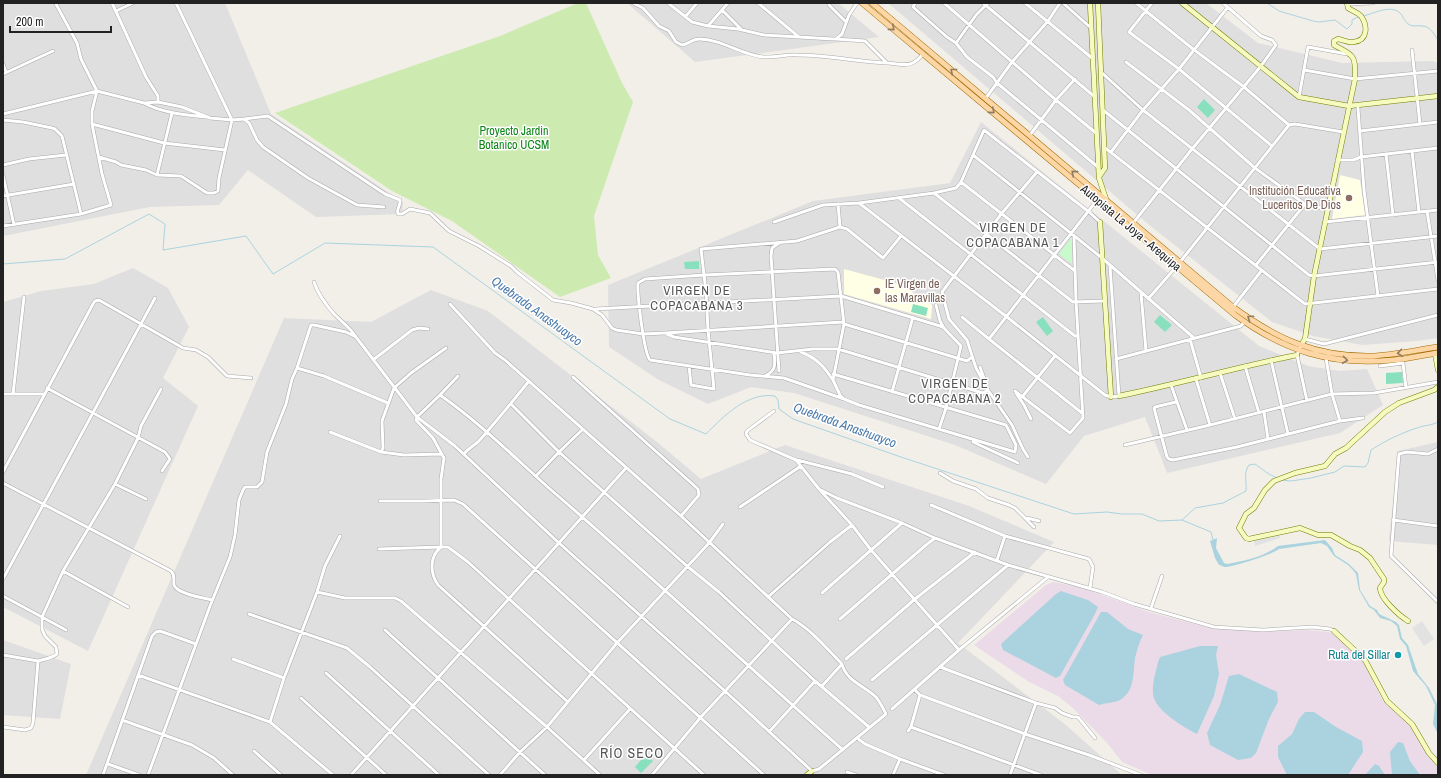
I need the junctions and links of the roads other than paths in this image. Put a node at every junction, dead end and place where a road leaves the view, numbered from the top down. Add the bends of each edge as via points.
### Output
1 (112, 3) edge
2 (133, 3) edge
3 (176, 3) edge
4 (633, 3) edge
5 (668, 3) edge
6 (697, 3) edge
7 (728, 3) edge
8 (758, 3) edge
9 (857, 3) edge
10 (862, 3) edge
11 (872, 3) edge
12 (915, 3) edge
13 (944, 3) edge
14 (1025, 3) edge
15 (1062, 3) edge
16 (1090, 3) edge
17 (1098, 3) edge
18 (1136, 3) edge
19 (1152, 3) edge
20 (1182, 3) edge
21 (1223, 3) edge
22 (1373, 3) edge
23 (56, 4) dead end
24 (985, 4) edge
25 (1347, 4) edge
26 (829, 6) dead end
27 (1228, 7) junction
28 (722, 10) junction
29 (1145, 10) junction
30 (116, 11) junction
31 (686, 16) junction
32 (1048, 21) junction
33 (846, 22) junction
34 (969, 24) junction
35 (708, 26) junction
36 (1212, 28) junction
37 (1092, 29) junction
38 (743, 30) junction
39 (799, 37) junction
40 (836, 39) junction
41 (1031, 42) junction
42 (956, 43) junction
43 (1193, 49) junction
44 (1412, 50) dead end
45 (53, 51) dead end
46 (923, 54) junction
47 (1350, 54) junction
48 (1094, 59) junction
49 (1012, 62) junction
50 (1126, 62) dead end
51 (886, 63) junction
52 (3, 64) edge
53 (1261, 66) junction
54 (1179, 69) junction
55 (1304, 70) junction
56 (1438, 71) edge
57 (1101, 72) junction
58 (5, 73) edge
59 (1414, 73) junction
60 (1075, 79) junction
61 (1354, 79) junction
62 (997, 83) junction
63 (1244, 87) junction
64 (1161, 89) junction
65 (97, 91) junction
66 (1438, 96) edge
67 (1095, 97) junction
68 (1299, 97) junction
69 (986, 98) junction
70 (1417, 99) junction
71 (1056, 100) junction
72 (158, 102) junction
73 (144, 103) junction
74 (1349, 106) junction
75 (1227, 108) junction
76 (1358, 108) dead end
77 (1103, 110) junction
78 (1143, 110) junction
79 (172, 113) junction
80 (3, 114) edge
81 (210, 118) junction
82 (3, 120) edge
83 (232, 120) junction
84 (244, 120) junction
85 (1042, 120) junction
86 (1438, 122) edge
87 (92, 124) junction
88 (1420, 124) junction
89 (1289, 125) junction
90 (1209, 128) junction
91 (1360, 130) junction
92 (1128, 131) junction
93 (1343, 132) junction
94 (1096, 133) junction
95 (1030, 135) junction
96 (164, 143) junction
97 (1272, 146) junction
98 (1104, 147) junction
99 (1438, 148) edge
100 (1192, 149) junction
101 (225, 150) junction
102 (1412, 150) junction
103 (1111, 152) junction
104 (66, 154) junction
105 (1386, 154) junction
106 (973, 155) junction
107 (99, 157) junction
108 (1361, 157) junction
109 (1337, 160) junction
110 (3, 165) edge
111 (1098, 167) junction
112 (1255, 168) junction
113 (1176, 169) junction
114 (1037, 172) junction
115 (3, 175) edge
116 (157, 175) junction
117 (1099, 178) junction
118 (961, 182) junction
119 (74, 184) junction
120 (1241, 186) junction
121 (1159, 189) junction
122 (1019, 192) junction
123 (934, 193) junction
124 (3, 196) edge
125 (7, 196) junction
126 (899, 198) junction
127 (1106, 199) junction
128 (1097, 200) junction
129 (859, 203) junction
130 (838, 204) junction
131 (1305, 204) junction
132 (384, 206) dead end
133 (1225, 206) junction
134 (1327, 209) junction
135 (1438, 210) edge
136 (1427, 211) junction
137 (1089, 212) junction
138 (1419, 212) junction
139 (1002, 213) junction
140 (81, 214) junction
141 (1393, 215) junction
142 (1368, 217) junction
143 (774, 222) dead end
144 (1100, 222) joint
145 (1134, 222) junction
146 (1324, 222) junction
147 (14, 224) junction
148 (1289, 225) junction
149 (3, 226) edge
150 (840, 227) junction
151 (1208, 227) junction
152 (986, 234) junction
153 (1073, 235) junction
154 (901, 236) junction
155 (1438, 236) edge
156 (1431, 237) junction
157 (783, 242) junction
158 (1372, 243) junction
159 (1273, 244) junction
160 (1320, 249) junction
161 (971, 254) junction
162 (1054, 255) junction
163 (1102, 258) junction
164 (1436, 262) edge
165 (1178, 264) junction
166 (1256, 265) junction
167 (1110, 266) junction
168 (1075, 270) junction
169 (1262, 270) junction
170 (1374, 270) junction
171 (772, 272) junction
172 (1039, 274) junction
173 (704, 275) junction
174 (955, 276) junction
175 (1314, 276) junction
176 (1438, 280) edge
177 (314, 282) dead end
178 (1438, 289) edge
179 (1141, 293) junction
180 (1023, 295) junction
181 (841, 296) junction
182 (1378, 296) junction
183 (24, 297) dead end
184 (155, 298) dead end
185 (1148, 299) junction
186 (773, 300) junction
187 (1076, 301) junction
188 (1104, 301) junction
189 (707, 303) junction
190 (450, 304) dead end
191 (1309, 304) junction
192 (936, 305) dead end
193 (1233, 306) junction
194 (640, 307) junction
195 (593, 309) junction
196 (1438, 315) edge
197 (913, 317) junction
198 (962, 317) dead end
199 (1007, 317) junction
200 (1244, 322) junction
201 (141, 323) junction
202 (843, 323) junction
203 (775, 326) junction
204 (944, 328) junction
205 (428, 329) dead end
206 (708, 330) junction
207 (665, 333) junction
208 (643, 334) junction
209 (1078, 336) junction
210 (356, 337) junction
211 (1192, 339) junction
212 (1305, 339) junction
213 (989, 340) junction
214 (906, 342) junction
215 (709, 343) junction
216 (1438, 346) edge
217 (446, 348) dead end
218 (838, 349) junction
219 (1298, 350) junction
220 (799, 351) junction
221 (1146, 351) junction
222 (776, 353) junction
223 (1437, 353) edge
224 (1055, 356) junction
225 (972, 357) junction
226 (958, 358) junction
227 (1326, 358) junction
228 (1116, 359) junction
229 (373, 360) junction
230 (1271, 360) junction
231 (1408, 362) dead end
232 (1403, 363) junction
233 (689, 366) junction
234 (1245, 366) junction
235 (1380, 366) dead end
236 (898, 367) junction
237 (980, 367) dead end
238 (297, 368) junction
239 (712, 370) junction
240 (1438, 370) edge
241 (779, 371) dead end
242 (1220, 373) junction
243 (833, 374) junction
244 (458, 376) dead end
245 (764, 376) junction
246 (1080, 376) junction
247 (573, 377) dead end
248 (1038, 377) junction
249 (251, 378) dead end
250 (1198, 378) junction
251 (833, 380) junction
252 (529, 381) junction
253 (1438, 382) edge
254 (952, 383) junction
255 (1171, 385) junction
256 (1438, 387) edge
257 (47, 388) junction
258 (161, 388) dead end
259 (394, 388) junction
260 (987, 388) junction
261 (1406, 388) junction
262 (892, 392) junction
263 (3, 394) edge
264 (12, 394) junction
265 (45, 394) junction
266 (1332, 394) junction
267 (440, 395) junction
268 (1119, 396) junction
269 (1022, 397) junction
270 (1111, 397) junction
271 (844, 398) junction
272 (1307, 401) junction
273 (1176, 402) junction
274 (388, 403) junction
275 (511, 404) junction
276 (1282, 407) junction
277 (946, 408) junction
278 (774, 411) dead end
279 (1082, 412) junction
280 (1264, 412) junction
281 (92, 413) junction
282 (1259, 413) junction
283 (417, 417) junction
284 (1363, 418) dead end
285 (1031, 419) dead end
286 (1235, 419) junction
287 (1340, 421) junction
288 (1210, 425) junction
289 (583, 429) junction
290 (939, 429) junction
291 (1187, 430) junction
292 (487, 431) junction
293 (330, 432) dead end
294 (1288, 434) junction
295 (1162, 436) junction
296 (964, 437) junction
297 (138, 438) junction
298 (1268, 439) junction
299 (1125, 445) dead end
300 (1438, 449) edge
301 (381, 452) junction
302 (559, 452) junction
303 (442, 454) junction
304 (464, 454) junction
305 (1028, 457) dead end
306 (796, 460) junction
307 (1018, 463) dead end
308 (801, 466) junction
309 (626, 468) junction
310 (162, 471) dead end
311 (3, 472) edge
312 (940, 473) dead end
313 (536, 476) junction
314 (3, 483) edge
315 (114, 484) junction
316 (883, 487) dead end
317 (819, 489) junction
318 (605, 492) junction
319 (146, 499) dead end
320 (380, 501) dead end
321 (441, 501) junction
322 (44, 504) junction
323 (931, 505) dead end
324 (740, 507) dead end
325 (681, 516) junction
326 (583, 517) junction
327 (1025, 517) junction
328 (1393, 520) junction
329 (1040, 521) dead end
330 (902, 523) junction
331 (723, 524) dead end
332 (852, 525) junction
333 (1034, 526) dead end
334 (1438, 526) edge
335 (89, 528) junction
336 (340, 536) dead end
337 (1005, 536) junction
338 (935, 538) junction
339 (559, 543) junction
340 (709, 543) junction
341 (441, 547) junction
342 (379, 549) dead end
343 (871, 550) junction
344 (974, 552) junction
345 (997, 560) junction
346 (1008, 564) junction
347 (687, 566) junction
348 (534, 569) junction
349 (63, 571) junction
350 (893, 574) junction
351 (1162, 576) dead end
352 (1048, 577) junction
353 (3, 579) edge
354 (1090, 588) junction
355 (665, 591) junction
356 (317, 592) junction
357 (822, 593) dead end
358 (3, 596) edge
359 (768, 597) junction
360 (508, 598) junction
361 (915, 599) junction
362 (212, 600) junction
363 (1438, 602) edge
364 (128, 607) dead end
365 (1151, 608) junction
366 (249, 614) dead end
367 (42, 616) junction
368 (642, 617) junction
369 (792, 619) junction
370 (840, 619) dead end
371 (1408, 621) dead end
372 (937, 624) junction
373 (484, 626) junction
374 (66, 630) dead end
375 (385, 630) dead end
376 (1334, 631) joint
377 (302, 632) junction
378 (772, 641) junction
379 (617, 643) junction
380 (196, 644) junction
381 (959, 650) junction
382 (462, 653) junction
383 (3, 655) edge
384 (233, 659) dead end
385 (846, 659) dead end
386 (38, 661) junction
387 (842, 664) junction
388 (749, 666) junction
389 (940, 667) junction
390 (326, 673) dead end
391 (592, 674) junction
392 (138, 676) junction
393 (284, 678) junction
394 (438, 678) junction
395 (872, 680) dead end
396 (815, 681) junction
397 (822, 686) junction
398 (179, 689) junction
399 (915, 690) junction
400 (725, 691) junction
401 (920, 695) junction
402 (301, 698) dead end
403 (568, 702) junction
404 (1036, 703) junction
405 (412, 706) junction
406 (793, 706) junction
407 (630, 709) junction
408 (892, 709) dead end
409 (701, 717) junction
410 (122, 720) junction
411 (270, 722) junction
412 (3, 727) edge
413 (547, 727) junction
414 (869, 727) junction
415 (911, 727) junction
416 (390, 731) junction
417 (908, 731) dead end
418 (769, 732) junction
419 (163, 734) junction
420 (1025, 734) junction
421 (857, 738) junction
422 (1095, 738) dead end
423 (675, 749) junction
424 (843, 750) junction
425 (254, 751) dead end
426 (520, 752) junction
427 (366, 758) junction
428 (900, 759) junction
429 (584, 760) junction
430 (108, 764) junction
431 (1438, 764) edge
432 (1014, 765) junction
433 (812, 771) junction
434 (847, 772) dead end
435 (103, 775) edge
436 (139, 775) edge
437 (148, 775) edge
438 (233, 775) edge
439 (281, 775) edge
440 (333, 775) edge
441 (351, 775) edge
442 (386, 775) edge
443 (439, 775) edge
444 (489, 775) edge
445 (500, 775) edge
446 (545, 775) edge
447 (600, 775) edge
448 (652, 775) edge
449 (704, 775) edge
450 (764, 775) edge
451 (807, 775) edge
452 (856, 775) edge
453 (893, 775) edge
454 (944, 775) edge
455 (1010, 775) edge
456 (1041, 775) edge
457 (1141, 775) edge

1 - 30 street
2 - 30 street
3 - 83 street
4 - 51 street via 643,8 659,26 669,31 676,42 682,45 703,39 756,56 796,54
5 - 31 street
6 - 31 street
7 - 28 street
8 - 39 street
9 - 33 street
10 -> 46 main road, Autopista La Joya - Arequipa
69 -> 11 main road, Autopista La Joya - Arequipa
12 - 42 street via 913,7
13 - 34 street
14 - 32 street
15 - 32 street
15 - 37 street
16 - 37 street
17 - 57 street
18 - 29 street
19 - 29 street
20 - 36 street
21 - 27 street
22 - 25 street
23 - 65 street via 78,43 81,59
24 - 34 street
24 - 41 street
25 - 47 street via 1348,8 1360,16 1367,29 1357,42 1338,39 1334,41 1334,45
26 - 33 street
27 - 36 street
27 - 53 street via 1261,36 1272,40 1276,45
28 - 35 street
28 - 38 street
29 - 43 street
29 - 54 street via 1129,32
30 - 72 street via 158,96
31 - 35 street via 692,22
32 - 41 street
32 - 48 street
33 - 40 street via 842,34
34 - 42 street
34 - 49 street
35 - 38 street
36 - 43 street
36 - 53 street
37 - 48 street
38 - 39 street via 753,34
39 - 40 street
40 - 51 street via 865,40
41 - 49 street
41 - 60 street
42 - 62 street via 967,57
43 - 54 street
43 - 63 street
44 - 59 street
45 - 58 street
46 - 51 street via 912,65
46 -> 128 main road, Autopista La Joya - Arequipa
47 - 55 street via 1308,47
47 - 61 street via 1355,62
48 - 67 street
49 - 62 street
49 - 71 street
50 - 64 street
52 - 58 street
53 - 63 street
53 - 68 street
54 - 64 street
54 - 75 street
55 - 61 street
55 - 68 street
56 - 59 street
57 - 77 street
57 - 78 street
59 - 61 street
59 - 70 street
60 - 67 street
60 - 71 street
61 - 74 street
62 - 69 street
62 - 85 street
63 - 75 street
63 - 89 street
64 - 78 street
64 - 90 street
65 - 73 street
65 - 80 street
65 - 87 street via 92,110
66 - 70 street
67 - 94 street
68 - 74 street
69 - 95 main road, Autopista La Joya - Arequipa
70 - 74 street
70 - 88 street
71 - 85 street
71 - 94 street
72 - 73 street
72 - 81 street via 182,107
73 - 79 street
74 - 93 street
75 - 90 street
75 - 97 street
76 - 91 street
77 - 92 street
77 - 98 street
78 - 92 street
78 - 100 street
79 - 81 street
79 - 96 street
81 - 83 street
82 - 104 street via 55,129 63,138
83 - 84 street
83 - 101 street
84 - 132 street via 249,123 263,147 308,178 357,205
84 - 195 street via 268,116 385,194 400,200 398,214 410,209 430,213 449,231 480,246 511,266 553,300
85 - 95 street
85 - 111 street
86 - 88 street
87 - 96 street
87 - 107 street
88 - 91 street
89 - 93 street
89 - 97 street
90 - 100 street
90 - 112 street
91 - 108 street
92 - 103 street
92 - 113 street
93 - 109 street
94 - 111 street
127 -> 95 main road, Autopista La Joya - Arequipa
96 - 101 street
96 - 116 street
97 - 112 street
98 - 103 street
98 - 117 street via 1105,168
99 - 102 street
100 - 113 street
100 - 120 street
101 - 116 street via 216,192 207,193 181,176
102 - 105 street
102 - 138 street
103 - 121 street
104 - 110 street
104 - 119 street
105 - 108 street
105 - 141 street
106 - 114 street via 984,130
106 - 118 street
106 - 122 street
107 - 116 street
107 - 140 street via 110,205
108 - 109 street
108 - 142 street
109 - 134 street
111 - 117 street
112 - 120 street
112 - 131 street
113 - 121 street
113 - 133 street
114 - 122 street
114 - 137 street
115 - 125 street
117 - 127 street
118 - 123 street via 956,188
118 - 139 street
119 - 125 street
119 - 140 street
120 - 133 street
120 - 148 street
121 - 145 street
121 - 151 street
122 - 139 street
122 - 153 street
123 - 126 street
123 - 152 street
124 - 125 street
125 - 147 street
126 - 129 street
126 - 161 street
127 - 145 main road, Autopista La Joya - Arequipa
128 - 137 street
128 - 165 main road, Autopista La Joya - Arequipa
129 - 130 street
129 - 154 street
130 - 143 street via 823,205
130 - 150 street
131 - 134 street
131 - 148 street
133 - 151 street
133 - 159 street
134 - 146 street
135 - 136 street
136 - 138 street
136 - 156 street
137 - 144 street
137 - 153 street
138 - 141 street
139 - 152 street
139 - 162 street
140 - 147 street
141 - 142 street
142 - 146 street
142 - 158 street
144 - 163 street
145 - 165 main road, Autopista La Joya - Arequipa
146 - 160 street
147 - 149 street
148 - 159 street
148 - 160 street
150 - 154 street via 847,228 883,258
150 - 157 street via 797,241
151 - 165 street
151 - 166 street
152 - 161 street
152 - 172 street
153 - 162 street
153 - 163 street
153 - 168 street
154 - 174 street
155 - 156 street
156 - 158 street
156 - 164 street
157 - 171 street via 772,248
157 - 173 street via 701,249
158 - 160 street
158 - 170 street
159 - 166 street
159 - 175 street
160 - 175 street
161 - 174 street
161 - 180 street
162 - 168 street
162 - 172 street
163 - 167 street
163 - 188 street
164 - 170 street
164 - 176 street
165 - 185 street
165 - 193 main road, Autopista La Joya - Arequipa
165 - 200 main road, Autopista La Joya - Arequipa
166 - 169 street
167 - 179 street
167 - 228 street
168 - 187 street
169 - 191 street via 1305,304
169 - 193 street
170 - 175 street
170 - 182 street
171 - 173 street
171 - 181 street via 835,269 838,272
171 - 186 street
172 - 180 street
172 - 187 street via 1073,302
173 - 189 street
173 - 194 street via 641,281 638,283
174 - 199 street
174 - 225 street via 942,294 949,319 966,340
175 - 191 street
177 - 210 street via 320,296
178 - 182 street
179 - 185 street
179 - 221 street
180 - 199 street
180 - 209 street
181 - 186 street
181 - 197 street
181 - 202 street
182 - 191 street
183 - 264 street
184 - 201 street
185 - 211 street
186 - 189 street
186 - 203 street
187 - 188 street
187 - 209 street
188 - 270 street
189 - 194 street
189 - 206 street
190 - 252 street via 495,353
191 - 212 street
192 - 204 street
219 -> 193 main road, Autopista La Joya - Arequipa
194 - 195 street
194 - 208 street
195 - 208 street via 602,315 612,328
196 - 212 street via 1324,344
197 - 204 street
197 - 214 street
198 - 213 street
199 - 213 street
199 - 224 street
200 - 211 street via 1241,326
200 - 219 main road, Autopista La Joya - Arequipa
201 - 249 street via 183,348 196,350 208,357 228,376
201 - 257 street via 99,300 95,301
201 - 281 street
202 - 203 street
202 - 214 street
202 - 218 street
203 - 206 street
203 - 222 street
204 - 226 street via 961,346
205 - 229 street via 412,330
206 - 207 street
206 - 215 street
207 - 208 street
207 - 215 street
208 - 233 street via 650,360
209 - 246 street
210 - 229 street
210 - 238 street via 346,332 311,326
211 - 221 street
211 - 250 street
212 - 219 street
213 - 248 street
214 - 226 street
214 - 236 street
215 - 222 street
215 - 239 street
216 -> 219 main road, Autopista La Joya - Arequipa via 1372,356
217 - 259 street
218 - 220 street
218 - 236 street
218 - 243 street
219 - 227 main road, Autopista La Joya - Arequipa
219 - 230 street
219 - 272 street
220 - 222 street
220 - 251 street via 821,363
221 - 228 street
222 - 241 street
222 - 245 street via 773,372
227 -> 223 main road, Autopista La Joya - Arequipa via 1360,362
223 - 240 street
224 - 246 street
224 - 248 street
225 - 226 street via 967,361
225 - 260 street
226 - 254 street
227 - 266 street
228 - 268 street
229 - 259 street
230 - 234 street
230 - 276 street
231 - 232 street
232 - 235 street
232 - 261 street
233 - 239 street
233 - 239 street via 691,385 714,389
234 - 242 street
234 - 282 street
236 - 254 street
236 - 262 street
237 - 260 street
238 - 274 street via 324,376
238 - 362 street via 268,452 262,482 257,487 245,487 241,495 230,557
239 - 245 street
242 - 250 street
242 - 286 street
243 - 251 street
243 - 262 street
244 - 267 street
245 - 271 street via 788,379
246 - 270 street
246 - 279 street
247 - 325 street via 698,489 699,495
248 - 269 street
248 - 279 street
250 - 255 street
250 - 288 street
251 - 271 street
252 - 275 street
252 - 289 street
253 - 261 street
254 - 260 street via 983,393
254 - 277 street
255 - 268 street
255 - 273 street
256 - 371 street via 1399,403 1385,412 1346,448 1335,454 1325,466 1274,481 1254,508 1246,514 1239,528 1246,538 1254,539 1300,528 1318,535 1335,536 1370,558 1384,579 1380,588 1381,594 1397,613
257 - 265 street
257 - 281 street
258 - 297 street via 141,426
259 - 274 street
259 - 283 street
260 - 305 street via 1012,425
261 - 266 street via 1374,393
262 - 277 street
263 - 264 street
264 - 265 street
265 - 311 street
266 - 272 street
266 - 287 street
267 - 283 street
267 - 292 street
268 - 270 street
269 - 279 street via 1070,433 1083,418
269 - 285 street via 1015,391
271 - 290 street via 859,405
272 - 276 street
273 - 291 street
273 - 295 street via 1154,408
274 - 301 street via 382,421
275 - 292 street
275 - 302 street
276 - 280 street
276 - 294 street
277 - 290 street
277 - 296 street via 1006,425 1016,444 1015,452
278 - 306 street via 746,434 750,440
280 - 282 street
280 - 298 street
281 - 297 street
281 - 322 street
282 - 286 street
283 - 303 street via 416,420 433,438
283 - 304 street
284 - 287 street
286 - 288 street
287 - 294 street
288 - 291 street
289 - 302 street
289 - 309 street
290 - 296 street
291 - 295 street
292 - 304 street
292 - 313 street
293 - 301 street
294 - 298 street
295 - 298 street via 1167,457 1173,460
295 - 299 street
296 - 307 street
297 - 310 street via 164,452 170,459
297 - 315 street
300 - 328 street via 1428,454 1399,454
301 - 303 street via 404,455
302 - 313 street
302 - 318 street
303 - 321 street via 444,458
304 - 339 street
306 - 308 street
306 - 316 street via 852,474
308 - 317 street
308 - 324 street
309 - 318 street
309 - 325 street
312 - 327 street via 953,481 976,489 988,498 1009,505
313 - 326 street
314 - 322 street
315 - 319 street
315 - 335 street
317 - 330 street
317 - 332 street
318 - 326 street
318 - 347 street
320 - 321 street
321 - 341 street
321 - 348 street via 454,500 463,504
322 - 335 street
322 - 353 street
323 - 337 street
325 - 340 street
326 - 339 street
326 - 355 street
327 - 329 street
327 - 333 street
328 - 334 street
328 - 363 street via 1391,556
330 - 338 street
330 - 343 street
331 - 340 street
332 - 343 street
332 - 359 street
335 - 349 street
335 - 362 street via 171,571 174,574 175,588 181,592
336 - 356 street via 325,566
337 - 345 street
337 - 354 street via 1089,559 1093,568
338 - 344 street
338 - 350 street
339 - 348 street
339 - 368 street
340 - 347 street
340 - 359 street
341 - 342 street
341 - 360 street via 448,547 468,562
341 - 373 street via 435,554 431,570 435,580
343 - 350 street
343 - 357 street
344 - 345 street
344 - 361 street
345 - 346 street
346 - 352 street
346 - 372 street
347 - 355 street
347 - 378 street
348 - 360 street
348 - 379 street
349 - 364 street
349 - 367 street
350 - 361 street
350 - 370 street
351 - 365 street
352 - 354 street
352 - 381 street
354 - 365 street
355 - 368 street
355 - 388 street
356 - 377 street
356 - 382 street via 344,598 395,598
358 - 367 street
359 - 369 street
360 - 373 street
360 - 391 street
361 - 372 street
361 - 385 street
362 - 380 street
365 - 376 street via 1214,627 1263,630 1312,627
366 - 377 street
367 - 374 street
367 - 386 street via 42,629 56,647 57,654
368 - 379 street
368 - 400 street
369 - 378 street
369 - 387 street via 811,633
372 - 381 street
372 - 395 street
373 - 382 street
373 - 403 street
375 - 394 street
376 - 431 street via 1365,660 1387,701 1412,724
377 - 393 street
377 - 405 street via 347,648
378 - 388 street
378 - 396 street
379 - 391 street
379 - 409 street
380 - 392 street via 160,631 156,632 152,636
380 - 398 street
381 - 389 street
382 - 394 street
382 - 413 street
383 - 386 street
384 - 393 street
386 - 412 street via 31,728 25,730
387 - 397 street
387 - 414 street via 852,679 876,698 886,714
388 - 400 street
388 - 406 street
389 - 399 street
389 - 404 street
390 - 416 street
391 - 403 street
391 - 407 street
392 - 398 street
392 - 410 street
393 - 411 street
394 - 405 street
394 - 426 street
396 - 397 street
396 - 406 street
397 - 414 street
398 - 411 street
398 - 419 street
399 - 401 street
399 - 408 street
400 - 409 street
400 - 418 street
401 - 415 street
401 - 420 street
402 - 427 street
403 - 413 street
404 - 420 street
404 - 422 street via 1078,717
405 - 416 street
405 - 444 street
406 - 418 street
406 - 424 street
407 - 423 street
407 - 429 street
409 - 423 street
409 - 450 street
410 - 419 street
410 - 430 street
411 - 440 street
413 - 426 street
413 - 429 street
414 - 421 street
415 - 417 street
415 - 432 street
416 - 427 street
416 - 443 street
418 - 433 street
419 - 437 street
419 - 438 street via 192,745 214,758
420 - 432 street
420 - 457 street
421 - 424 street
421 - 428 street
423 - 448 street
423 - 449 street
424 - 433 street via 819,769
425 - 439 street
426 - 445 street
426 - 446 street
427 - 441 street
427 - 442 street
428 - 453 street
428 - 454 street
429 - 447 street
430 - 435 street
430 - 436 street
432 - 455 street
432 - 456 street
433 - 451 street
434 - 452 street

